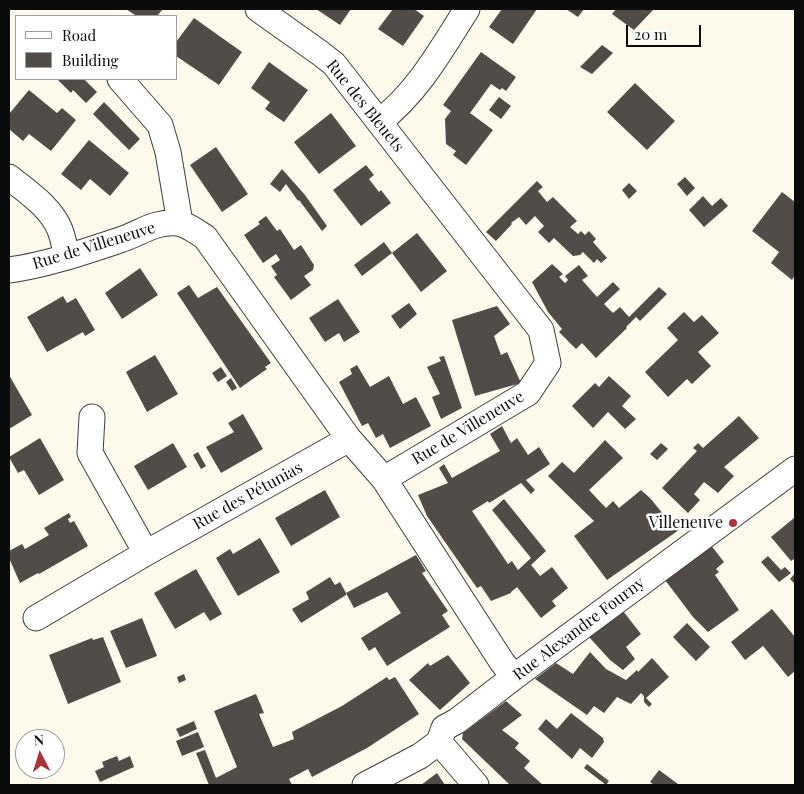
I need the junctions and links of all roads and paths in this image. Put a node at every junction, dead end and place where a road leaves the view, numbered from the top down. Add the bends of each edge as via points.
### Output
1 (258, 9) edge
2 (467, 9) edge
3 (121, 80) edge
4 (380, 122) junction
5 (9, 177) edge
6 (455, 220) joint
7 (180, 223) junction
8 (67, 256) junction
9 (9, 270) edge
10 (92, 417) dead end
11 (349, 440) junction
12 (795, 469) edge
13 (384, 479) junction
14 (146, 553) junction
15 (36, 618) dead end
16 (514, 677) junction
17 (439, 742) junction
18 (365, 785) edge
19 (476, 785) edge

1 - 4 street, Rue des Bleuets via 334,64
2 - 4 street via 426,74
3 - 7 street via 160,125
4 - 6 street, Rue des Bleuets
5 - 8 street via 39,202 55,221
6 - 13 street, Rue de Villeneuve via 541,330 548,363 528,393
7 - 8 street, Rue de Villeneuve via 154,224 122,239
7 - 11 street via 205,237
8 - 9 street, Rue de Villeneuve
10 - 14 street via 90,453
11 - 13 street
11 - 14 street, Rue des Pétunias
12 - 16 street, Rue Alexandre Fourny
13 - 16 street
14 - 15 street, Rue des Pétunias
16 - 17 street, Rue Alexandre Fourny via 444,728
17 - 18 street, Rue Alexandre Fourny via 420,756
17 - 19 street

